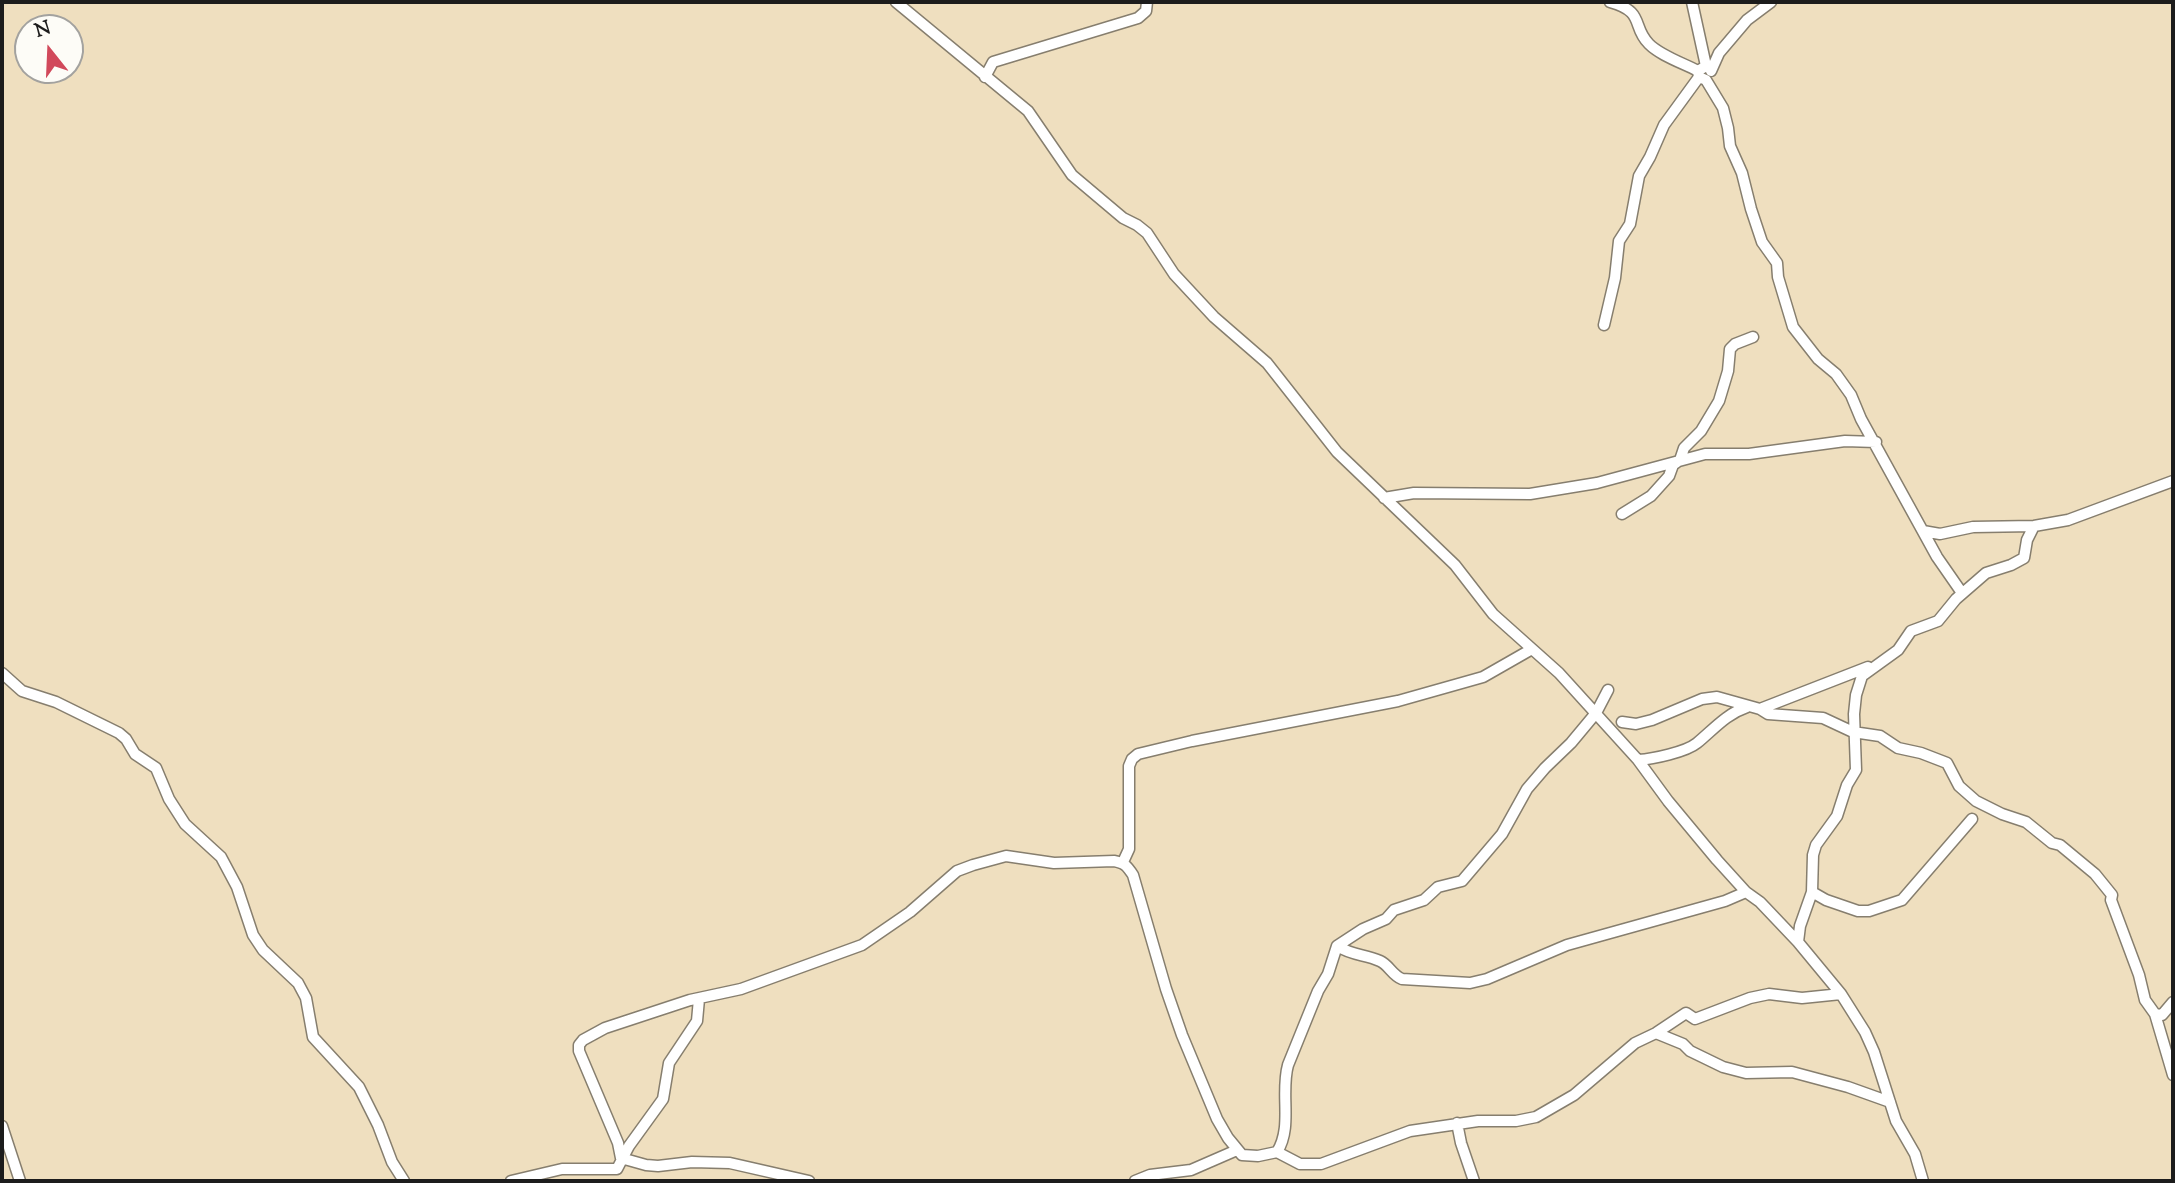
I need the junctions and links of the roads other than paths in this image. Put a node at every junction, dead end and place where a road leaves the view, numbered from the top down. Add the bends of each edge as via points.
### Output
1 (896, 2) edge
2 (1147, 2) edge
3 (1610, 2) edge
4 (1692, 2) edge
5 (1771, 2) edge
6 (1704, 73) junction
7 (985, 77) junction
8 (1604, 325) dead end
9 (1753, 337) dead end
10 (1876, 442) junction
11 (1680, 460) junction
12 (2173, 481) edge
13 (1384, 498) junction
14 (1622, 514) dead end
15 (2034, 526) junction
16 (1923, 531) junction
17 (1962, 593) junction
18 (1532, 649) junction
19 (1873, 666) junction
20 (2, 673) edge
21 (1608, 690) dead end
22 (1747, 707) junction
23 (1760, 709) junction
24 (1596, 713) junction
25 (1622, 722) dead end
26 (1853, 732) junction
27 (1638, 760) junction
28 (1972, 819) dead end
29 (1123, 862) junction
30 (1746, 892) junction
31 (1812, 892) junction
32 (1798, 942) junction
33 (1337, 946) junction
34 (1841, 994) junction
35 (699, 999) junction
36 (2173, 1002) edge
37 (2155, 1014) junction
38 (1656, 1033) junction
39 (2173, 1075) edge
40 (1890, 1102) junction
41 (1457, 1123) junction
42 (2, 1126) edge
43 (1237, 1150) junction
44 (1277, 1152) junction
45 (621, 1158) junction
46 (617, 1169) junction
47 (20, 1181) edge
48 (404, 1181) edge
49 (510, 1181) edge
50 (613, 1181) edge
51 (809, 1181) edge
52 (1135, 1181) edge
53 (1474, 1181) edge
54 (1923, 1181) edge

1 - 7 street
2 - 7 street via 1146,11 1138,18 993,62
3 - 6 street via 1635,15 1644,38 1655,49
4 - 6 street
5 - 6 street via 1747,20
6 - 8 street via 1664,125 1639,176 1630,224 1619,241
6 - 10 street via 1723,108 1731,152 1742,173 1762,242 1777,263 1793,327 1844,385
7 - 13 street via 1028,111 1072,175 1147,233 1174,274 1267,363 1337,452
9 - 11 street via 1731,349 1719,401
10 - 11 street via 1846,441
10 - 16 street
11 - 13 street via 1530,494 1414,493
11 - 14 street via 1657,491
12 - 15 street via 2088,514
13 - 18 street via 1439,548 1487,607
15 - 16 street via 1973,527 1940,534
15 - 17 street via 2024,558 1986,572
16 - 17 street
17 - 19 street via 1938,621 1911,631 1898,650
18 - 24 street
18 - 29 street via 1483,677 1398,701 1138,754 1129,766 1129,849
19 - 23 street
19 - 26 street via 1858,685
20 - 48 street via 22,691 119,733 135,754 156,768 180,817 227,866 253,935 298,983 306,998 313,1037 359,1087
21 - 24 street
22 - 23 street
22 - 25 street via 1717,698 1702,699 1652,720
22 - 27 street via 1721,720 1689,748
23 - 26 street via 1823,718
24 - 27 street
24 - 33 street via 1527,789 1502,834 1462,881 1438,887 1424,900 1394,910
26 - 31 street via 1856,770 1837,816 1816,845
26 - 37 street via 1880,736 1898,748 1947,763 1959,786 1976,801 2026,822 2079,859 2112,895 2145,1000
27 - 30 street
28 - 31 street via 1902,900 1858,911
29 - 35 street via 1054,863 1006,856 973,865 957,871 862,945 741,989
29 - 43 street via 1133,874 1182,1035 1217,1119
30 - 32 street
30 - 33 street via 1567,945 1470,983 1402,979 1386,964
31 - 32 street
32 - 34 street
33 - 44 street via 1284,1078 1284,1137
34 - 38 street via 1750,998 1695,1019 1686,1013
34 - 40 street via 1870,1042
35 - 45 street via 697,1021 669,1063 663,1100
35 - 45 street via 605,1028 579,1045
36 - 37 street via 2162,1015
37 - 39 street
38 - 40 street via 1723,1067 1746,1073 1792,1072
38 - 41 street via 1635,1043 1574,1094 1536,1117
40 - 54 street
41 - 44 street via 1410,1131 1321,1164 1300,1164
41 - 53 street
42 - 47 street
43 - 44 street via 1248,1156
43 - 52 street via 1191,1170
45 - 46 street
45 - 51 street via 646,1166 730,1163
46 - 49 street via 562,1169
46 - 50 street

